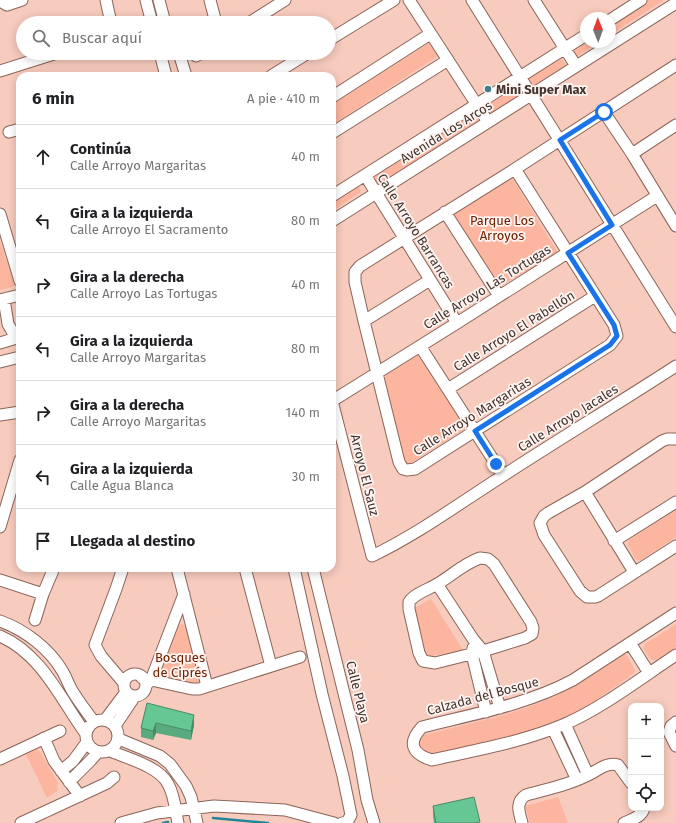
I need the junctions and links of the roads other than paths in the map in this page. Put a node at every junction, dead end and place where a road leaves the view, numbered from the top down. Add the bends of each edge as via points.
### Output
1 (22, 0) edge
2 (106, 0) edge
3 (146, 0) edge
4 (159, 0) edge
5 (166, 0) edge
6 (210, 0) edge
7 (285, 0) edge
8 (394, 0) edge
9 (409, 0) edge
10 (472, 0) edge
11 (641, 0) edge
12 (537, 1) edge
13 (676, 1) edge
14 (2, 4) edge
15 (271, 4) edge
16 (109, 16) edge
17 (150, 16) edge
18 (163, 16) edge
19 (170, 16) edge
20 (214, 16) edge
21 (257, 16) edge
22 (616, 16) edge
23 (430, 34) junction
24 (336, 36) edge
25 (580, 39) edge
26 (565, 48) junction
27 (35, 60) edge
28 (162, 60) edge
29 (181, 60) edge
30 (297, 60) edge
31 (448, 60) junction
32 (676, 64) edge
33 (576, 66) junction
34 (0, 71) edge
35 (165, 72) edge
36 (185, 72) edge
37 (277, 72) edge
38 (519, 77) junction
39 (336, 94) edge
40 (531, 95) junction
41 (476, 104) junction
42 (604, 112) junction
43 (488, 122) junction
44 (675, 128) edge
45 (16, 130) edge
46 (336, 131) edge
47 (3, 134) edge
48 (560, 140) junction
49 (632, 154) junction
50 (515, 169) junction
51 (365, 175) junction
52 (336, 193) edge
53 (376, 193) junction
54 (657, 196) junction
55 (446, 212) junction
56 (0, 214) edge
57 (336, 218) edge
58 (612, 225) junction
59 (676, 226) edge
60 (404, 237) junction
61 (568, 253) junction
62 (16, 268) edge
63 (430, 280) junction
64 (16, 296) edge
65 (499, 296) junction
66 (595, 296) junction
67 (2, 300) edge
68 (364, 320) junction
69 (458, 323) junction
70 (676, 327) edge
71 (7, 340) edge
72 (420, 346) junction
73 (10, 359) edge
74 (676, 366) edge
75 (378, 372) junction
76 (448, 389) junction
77 (336, 398) edge
78 (16, 413) edge
79 (0, 415) edge
80 (336, 416) edge
81 (475, 431) junction
82 (676, 439) edge
83 (16, 473) edge
84 (503, 476) junction
85 (585, 492) junction
86 (676, 502) edge
87 (0, 526) edge
88 (614, 541) junction
89 (676, 547) edge
90 (372, 556) joint
91 (52, 572) edge
92 (121, 572) edge
93 (178, 572) edge
94 (246, 572) edge
95 (295, 572) edge
96 (314, 572) edge
97 (634, 572) junction
98 (0, 580) edge
99 (437, 584) junction
100 (43, 594) junction
101 (184, 594) junction
102 (676, 613) edge
103 (35, 620) dead end
104 (0, 621) edge
105 (0, 636) edge
106 (630, 643) junction
107 (478, 653) junction
108 (676, 655) edge
109 (300, 657) dead end
110 (271, 666) junction
111 (649, 673) junction
112 (146, 681) junction
113 (207, 686) junction
114 (128, 687) junction
115 (500, 708) junction
116 (486, 712) junction
117 (99, 721) junction
118 (676, 722) edge
119 (565, 724) junction
120 (115, 726) junction
121 (553, 729) junction
122 (60, 731) dead end
123 (44, 738) junction
124 (86, 738) junction
125 (119, 739) junction
126 (676, 746) edge
127 (110, 751) junction
128 (98, 752) junction
129 (0, 759) edge
130 (170, 764) junction
131 (61, 771) junction
132 (160, 775) junction
133 (588, 776) junction
134 (114, 777) dead end
135 (628, 779) edge
136 (577, 780) junction
137 (69, 782) junction
138 (186, 786) junction
139 (171, 791) junction
140 (80, 796) junction
141 (214, 806) junction
142 (194, 809) junction
143 (176, 811) junction
144 (643, 811) edge
145 (157, 813) junction
146 (344, 822) edge
147 (21, 823) edge
148 (121, 823) edge
149 (178, 823) edge
150 (196, 823) edge
151 (334, 823) edge
152 (374, 823) edge
153 (522, 823) edge
154 (624, 823) edge

1 - 14 street
2 - 16 street
3 - 17 street
4 - 18 street
5 - 19 street
6 - 20 street
7 - 15 street
8 - 24 street
9 - 23 street
10 - 38 street
11 - 22 street
12 - 26 street
13 - 33 street, Avenida Los Arcos
15 - 21 street
23 - 31 street
23 - 39 street
25 - 26 street, Avenida Los Arcos
26 - 33 street
26 - 38 street, Avenida Los Arcos
27 - 34 street
28 - 35 street
29 - 36 street
30 - 37 street
31 - 41 street
31 - 46 street
32 - 42 street, Calle Arroyo Margaritas
33 - 40 street, Avenida Los Arcos
38 - 40 street
38 - 41 street, Avenida Los Arcos
40 - 43 street, Avenida Los Arcos
40 - 48 street
41 - 43 street
41 - 51 street, Avenida Los Arcos
42 - 48 street, Calle Arroyo Margaritas
42 - 49 street
43 - 53 street, Avenida Los Arcos
44 - 49 street
45 - 47 street
48 - 50 street, Calle Arroyo Margaritas
48 - 58 street
49 - 54 street
50 - 55 street, Calle Arroyo Margaritas
50 - 61 street, Calle Arroyo Margaritas
51 - 52 street, Avenida Los Arcos
51 - 53 street, Calle Arroyo Barrancas
53 - 57 street, Avenida Los Arcos
53 - 60 street, Calle Arroyo Barrancas
54 - 58 street, Calle Arroyo Las Tortugas
54 - 59 street
55 - 60 street, Calle Arroyo Margaritas
55 - 65 street
56 - 62 street
58 - 61 street, Calle Arroyo Las Tortugas
58 - 70 street
60 - 63 street, Calle Arroyo Barrancas
60 - 68 street, Calle Arroyo Margaritas via 355,272
61 - 65 street, Calle Arroyo Las Tortugas
61 - 66 street, Calle Arroyo Margaritas
63 - 68 street
63 - 69 street, Calle Arroyo Barrancas
64 - 67 street
65 - 69 street, Calle Arroyo Las Tortugas
66 - 76 street, Calle Arroyo El Pabellón
66 - 81 street, Calle Arroyo Margaritas via 616,329 617,336 613,342
67 - 71 street via 8,324
68 - 75 street, Calle Arroyo Margaritas
69 - 72 street, Calle Arroyo Las Tortugas
71 - 73 street
72 - 75 street, Calle Arroyo Las Tortugas
72 - 76 street
74 - 84 street, Calle Arroyo Jacales
75 - 77 street, Calle Arroyo Las Tortugas
75 - 81 street, Calle Arroyo Margaritas via 399,462 403,469 415,469
76 - 81 street
78 - 79 street
80 - 90 street, Arroyo El Sauz
81 - 84 street
82 - 85 street via 662,441
83 - 87 street
84 - 90 street, Calle Arroyo Jacales via 440,517
85 - 88 street
85 - 97 street via 544,516 540,524 544,535 580,592 587,598 598,596
86 - 88 street
88 - 97 street
89 - 97 street
91 - 100 street
92 - 114 street via 95,647
93 - 101 street
94 - 110 street
95 - 146 street via 351,815
96 - 152 street, Calle Playa
98 - 100 street
99 - 107 street via 473,639
99 - 107 street via 415,596 408,605 421,657 426,662 435,663
99 - 107 street via 476,559 492,561 531,622 532,634
100 - 103 street
101 - 112 street
101 - 113 street
102 - 106 street, Calzada del Bosque
104 - 117 street via 26,634 48,652 63,672 73,692
105 - 124 street via 37,663 51,680
106 - 111 street
106 - 115 street, Calzada del Bosque via 573,680 538,697
107 - 115 street
107 - 116 street
108 - 111 street, Calzada del Bosque
109 - 110 street
110 - 113 street
111 - 119 street, Calzada del Bosque
112 - 113 street via 192,689
112 - 114 street via 136,675
112 - 114 street via 143,692
114 - 117 street
114 - 120 street
115 - 116 street, Calzada del Bosque
116 - 121 street, Calzada del Bosque via 422,727 414,738 413,746 421,756 432,760
117 - 120 street
117 - 124 street via 90,725
118 - 126 street via 669,732
119 - 121 street, Calzada del Bosque
119 - 133 street
120 - 125 street
121 - 136 street
122 - 123 street
123 - 129 street
123 - 131 street
124 - 128 street via 93,750
124 - 131 street via 73,761
125 - 127 street
125 - 130 street via 160,756
127 - 128 street
127 - 132 street via 156,770
128 - 137 street
130 - 132 street
130 - 138 street
131 - 137 street
132 - 139 street via 168,783
133 - 135 street via 614,764 621,768
133 - 136 street
134 - 140 street via 107,784
136 - 153 street via 526,795 519,800
137 - 140 street
138 - 141 street via 202,800
138 - 142 street
139 - 143 street
139 - 145 street via 169,801
140 - 147 street
141 - 142 street
141 - 151 street via 285,810
142 - 143 street
142 - 150 street
143 - 145 street
143 - 149 street
144 - 154 street via 639,816
145 - 148 street

